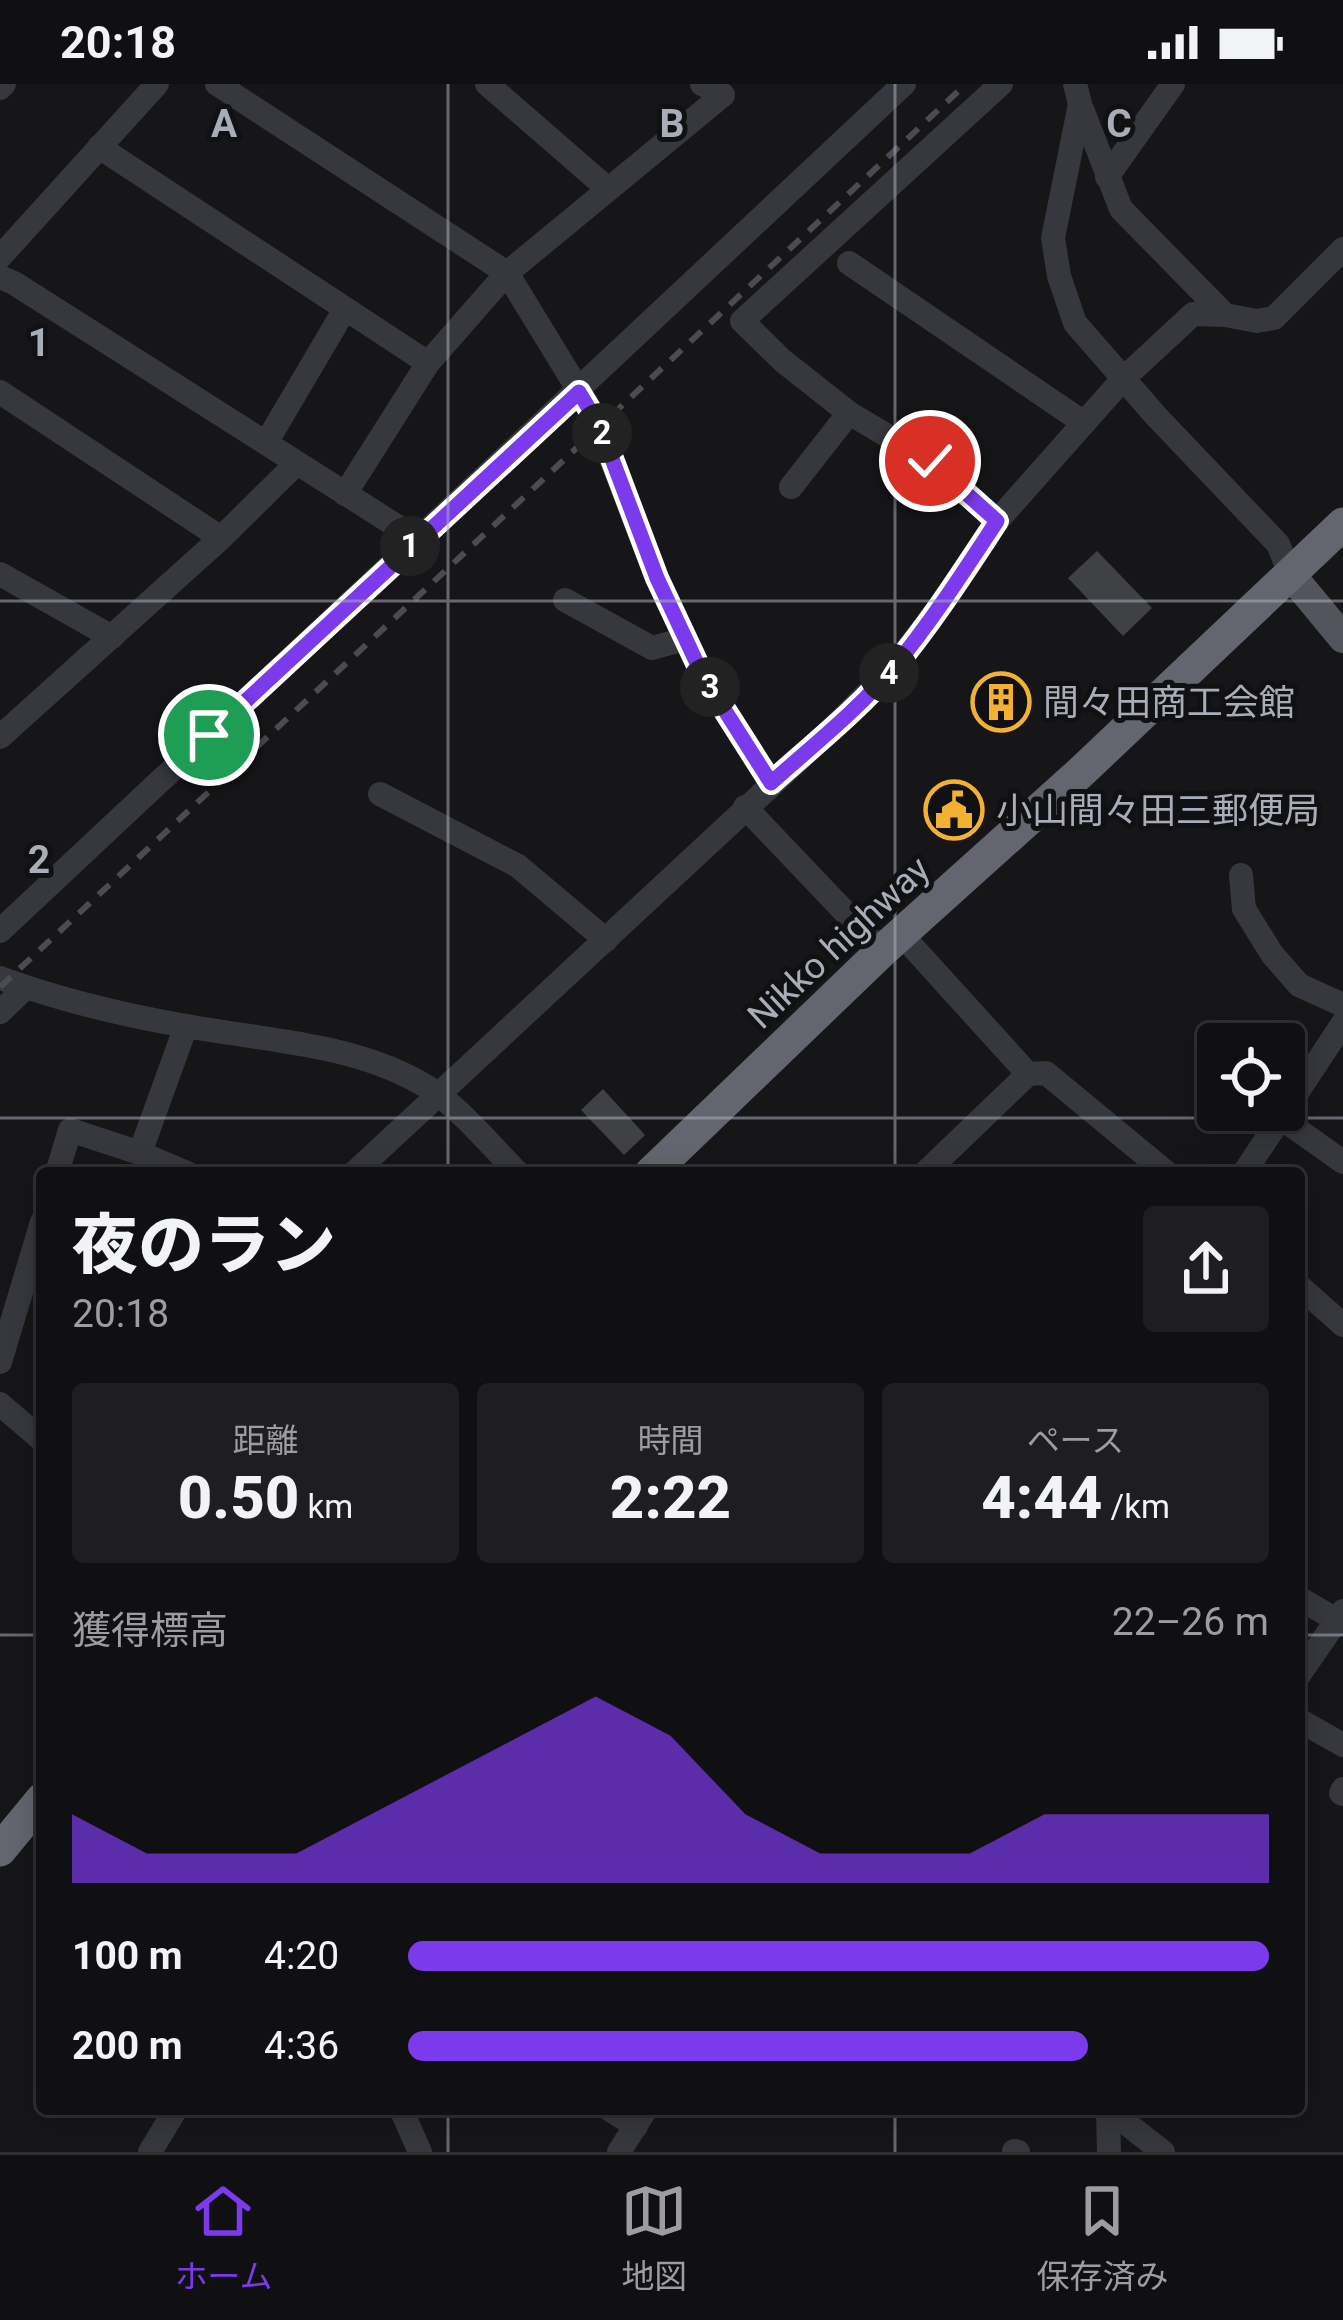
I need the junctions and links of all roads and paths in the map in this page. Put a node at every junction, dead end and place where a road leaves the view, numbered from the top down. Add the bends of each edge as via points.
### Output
1 (158, 84) edge
2 (217, 84) edge
3 (487, 84) edge
4 (904, 84) edge
5 (1000, 84) edge
6 (1173, 84) edge
7 (719, 88) edge
8 (1078, 94) edge
9 (100, 147) junction
10 (1107, 177) junction
11 (608, 189) junction
12 (1343, 249) edge
13 (0, 257) edge
14 (849, 263) dead end
15 (507, 273) junction
16 (0, 277) edge
17 (345, 309) junction
18 (1225, 315) junction
19 (428, 363) junction
20 (1123, 379) junction
21 (0, 392) edge
22 (579, 392) junction
23 (849, 413) junction
24 (1084, 423) junction
25 (266, 443) junction
26 (297, 463) junction
27 (791, 487) dead end
28 (345, 494) junction
29 (997, 521) junction
30 (1343, 524) edge
31 (221, 538) junction
32 (417, 539) junction
33 (0, 574) edge
34 (1290, 574) junction
35 (565, 600) dead end
36 (112, 637) junction
37 (1343, 638) edge
38 (686, 639) junction
39 (6, 723) edge
40 (771, 783) junction
41 (380, 794) dead end
42 (745, 807) junction
43 (1240, 875) dead end
44 (0, 931) edge
45 (606, 940) junction
46 (892, 943) junction
47 (0, 978) edge
48 (24, 989) junction
49 (1343, 1005) edge
50 (0, 1012) edge
51 (1343, 1023) edge
52 (186, 1026) junction
53 (1028, 1074) junction
54 (1305, 1081) edge
55 (438, 1093) junction
56 (1272, 1131) edge
57 (1299, 1131) edge
58 (140, 1153) junction
59 (1343, 1162) edge
60 (59, 1167) edge
61 (173, 1167) edge
62 (360, 1167) edge
63 (512, 1167) edge
64 (657, 1167) edge
65 (931, 1167) edge
66 (1160, 1167) edge
67 (1248, 1167) edge
68 (36, 1242) edge
69 (1305, 1290) edge
70 (1341, 1317) edge
71 (0, 1362) edge
72 (1, 1408) edge
73 (36, 1435) edge
74 (1305, 1601) edge
75 (1341, 1618) edge
76 (1305, 1667) edge
77 (1305, 1723) edge
78 (1343, 1745) edge
79 (36, 1806) edge
80 (0, 1850) edge
81 (172, 2115) edge
82 (404, 2115) edge
83 (1108, 2115) edge
84 (1116, 2115) edge
85 (641, 2118) edge
86 (150, 2152) edge
87 (420, 2152) edge
88 (620, 2152) edge
89 (1109, 2152) edge
90 (1163, 2152) edge

1 - 9 street
2 - 15 street
3 - 11 street
4 - 22 street
5 - 23 street via 742,321
6 - 10 street
7 - 11 street
8 - 10 street
8 - 20 street via 1053,238 1075,323
9 - 13 street
9 - 17 street
10 - 18 street via 1120,209
11 - 15 street
12 - 18 street via 1274,318
14 - 24 street
15 - 19 street
15 - 22 street
16 - 25 street
17 - 19 street
17 - 25 street
18 - 20 street via 1193,314
19 - 28 street
20 - 24 street
20 - 34 street via 1278,544
21 - 31 street
22 - 32 street
22 - 38 street
23 - 27 street
23 - 29 street via 930,461
24 - 29 street
25 - 26 street
26 - 28 street
26 - 31 street
28 - 32 street
29 - 40 street via 891,670
30 - 34 highway, Nikko highway
31 - 36 street
32 - 44 street
33 - 36 street
34 - 37 main road
34 - 46 highway, Nikko highway
35 - 38 street via 652,648
36 - 39 street
38 - 40 street
40 - 42 street
41 - 45 street via 518,866
42 - 45 street
42 - 46 street
43 - 49 street via 1244,909 1272,954 1299,985
45 - 55 street
46 - 53 street
46 - 64 highway, Nikko highway
47 - 48 street
48 - 50 street
48 - 52 street
51 - 54 street
52 - 55 street via 351,1057
52 - 58 street
53 - 65 street
53 - 66 street via 1046,1073
55 - 62 street
55 - 63 street
56 - 67 street
57 - 59 street
58 - 60 street via 70,1130
58 - 61 street
68 - 71 street
69 - 70 street
72 - 73 street
74 - 75 street
75 - 76 street
77 - 78 street
79 - 80 highway
81 - 86 street
82 - 87 street
83 - 89 street
84 - 90 street
85 - 88 street

